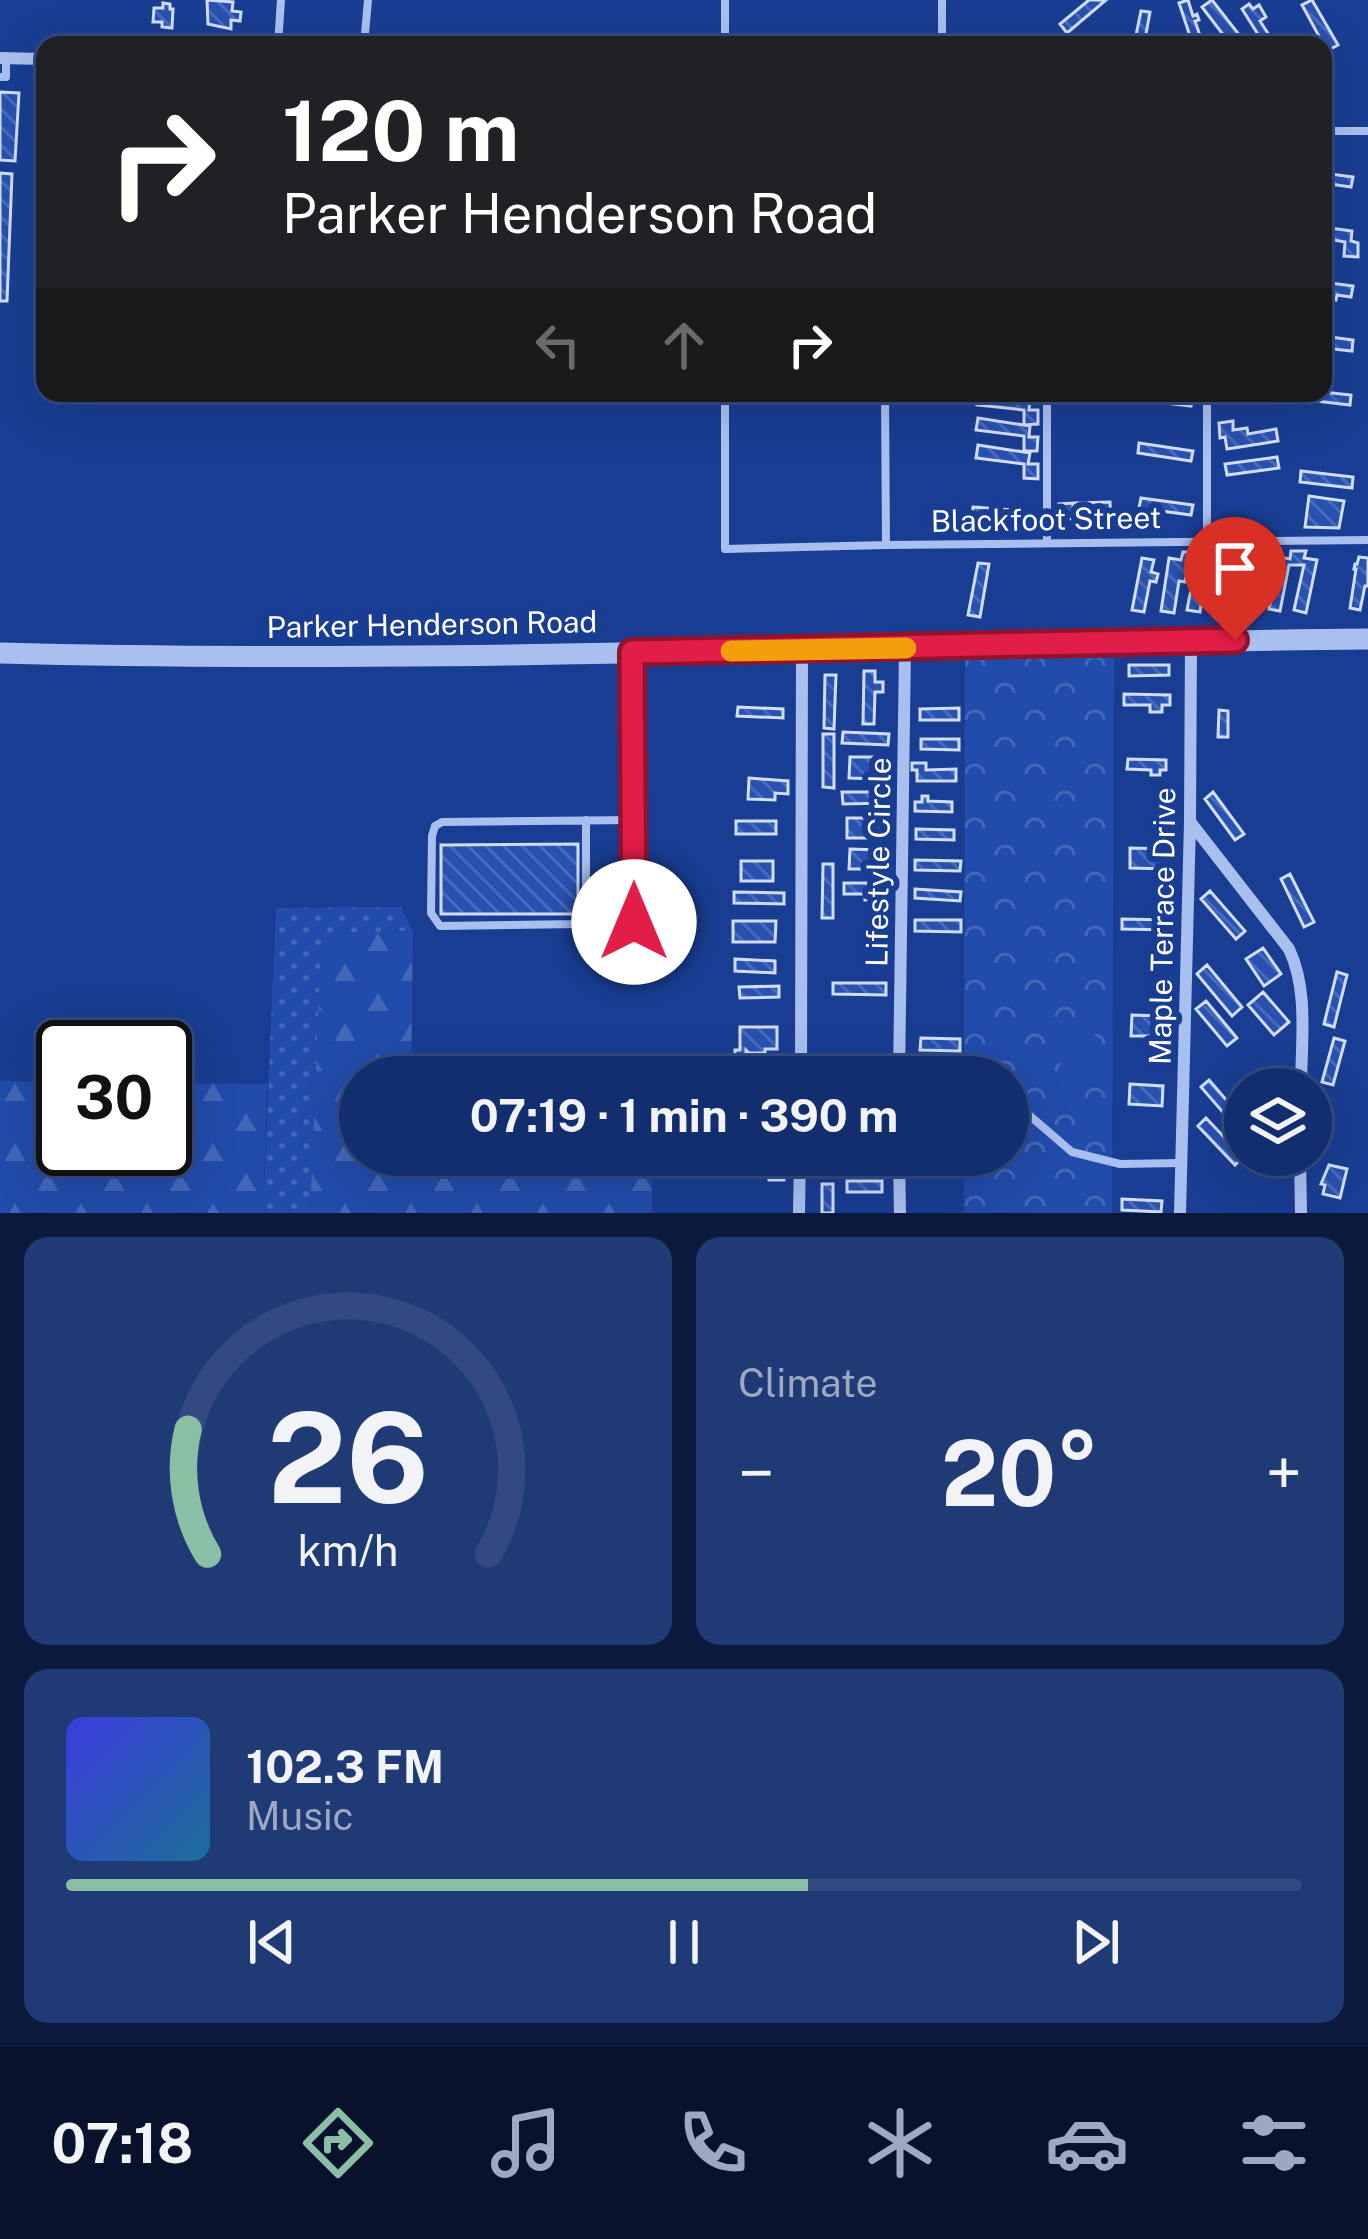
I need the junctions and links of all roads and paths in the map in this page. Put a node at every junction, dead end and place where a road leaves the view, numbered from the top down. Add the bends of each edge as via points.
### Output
1 (281, 0) edge
2 (368, 0) edge
3 (725, 0) edge
4 (942, 0) edge
5 (279, 36) edge
6 (365, 36) edge
7 (725, 36) edge
8 (942, 36) edge
9 (3, 58) edge
10 (36, 59) edge
11 (0, 77) edge
12 (1332, 131) edge
13 (1368, 131) edge
14 (725, 402) edge
15 (885, 402) edge
16 (1047, 402) edge
17 (1207, 402) edge
18 (1368, 540) edge
19 (1207, 542) junction
20 (1047, 543) junction
21 (886, 544) junction
22 (1368, 640) edge
23 (1191, 641) junction
24 (905, 648) junction
25 (802, 650) junction
26 (632, 652) junction
27 (0, 653) edge
28 (586, 820) junction
29 (633, 820) junction
30 (1190, 823) junction
31 (586, 921) junction
32 (634, 922) joint
33 (801, 1056) edge
34 (899, 1056) edge
35 (1300, 1068) edge
36 (1029, 1115) edge
37 (1181, 1163) junction
38 (800, 1176) edge
39 (899, 1176) edge
40 (1300, 1176) edge
41 (800, 1213) edge
42 (900, 1213) edge
43 (1180, 1213) edge
44 (1301, 1213) edge

1 - 5 lane
2 - 6 lane
3 - 7 lane
4 - 8 lane
9 - 10 street
9 - 11 lane
12 - 13 lane
14 - 21 lane, Blackfoot Street via 725,549
15 - 21 lane
16 - 20 lane
17 - 19 lane
18 - 19 lane, Blackfoot Street
19 - 20 lane, Blackfoot Street
20 - 21 lane, Blackfoot Street
22 - 23 street, Parker Henderson Road
23 - 24 street, Parker Henderson Road
23 - 30 street, Maple Terrace Drive
24 - 25 street, Parker Henderson Road
24 - 34 street, Lifestyle Circle
25 - 26 street, Parker Henderson Road
25 - 33 street
26 - 27 street, Parker Henderson Road
26 - 29 street
28 - 29 lane
28 - 31 lane
28 - 31 lane via 435,826 431,914 440,926
29 - 32 street
30 - 35 street via 1296,964
30 - 37 street, Maple Terrace Drive
31 - 32 lane
36 - 37 lane via 1072,1152 1120,1164
37 - 43 street, Maple Terrace Drive
38 - 41 street
39 - 42 street
40 - 44 street

